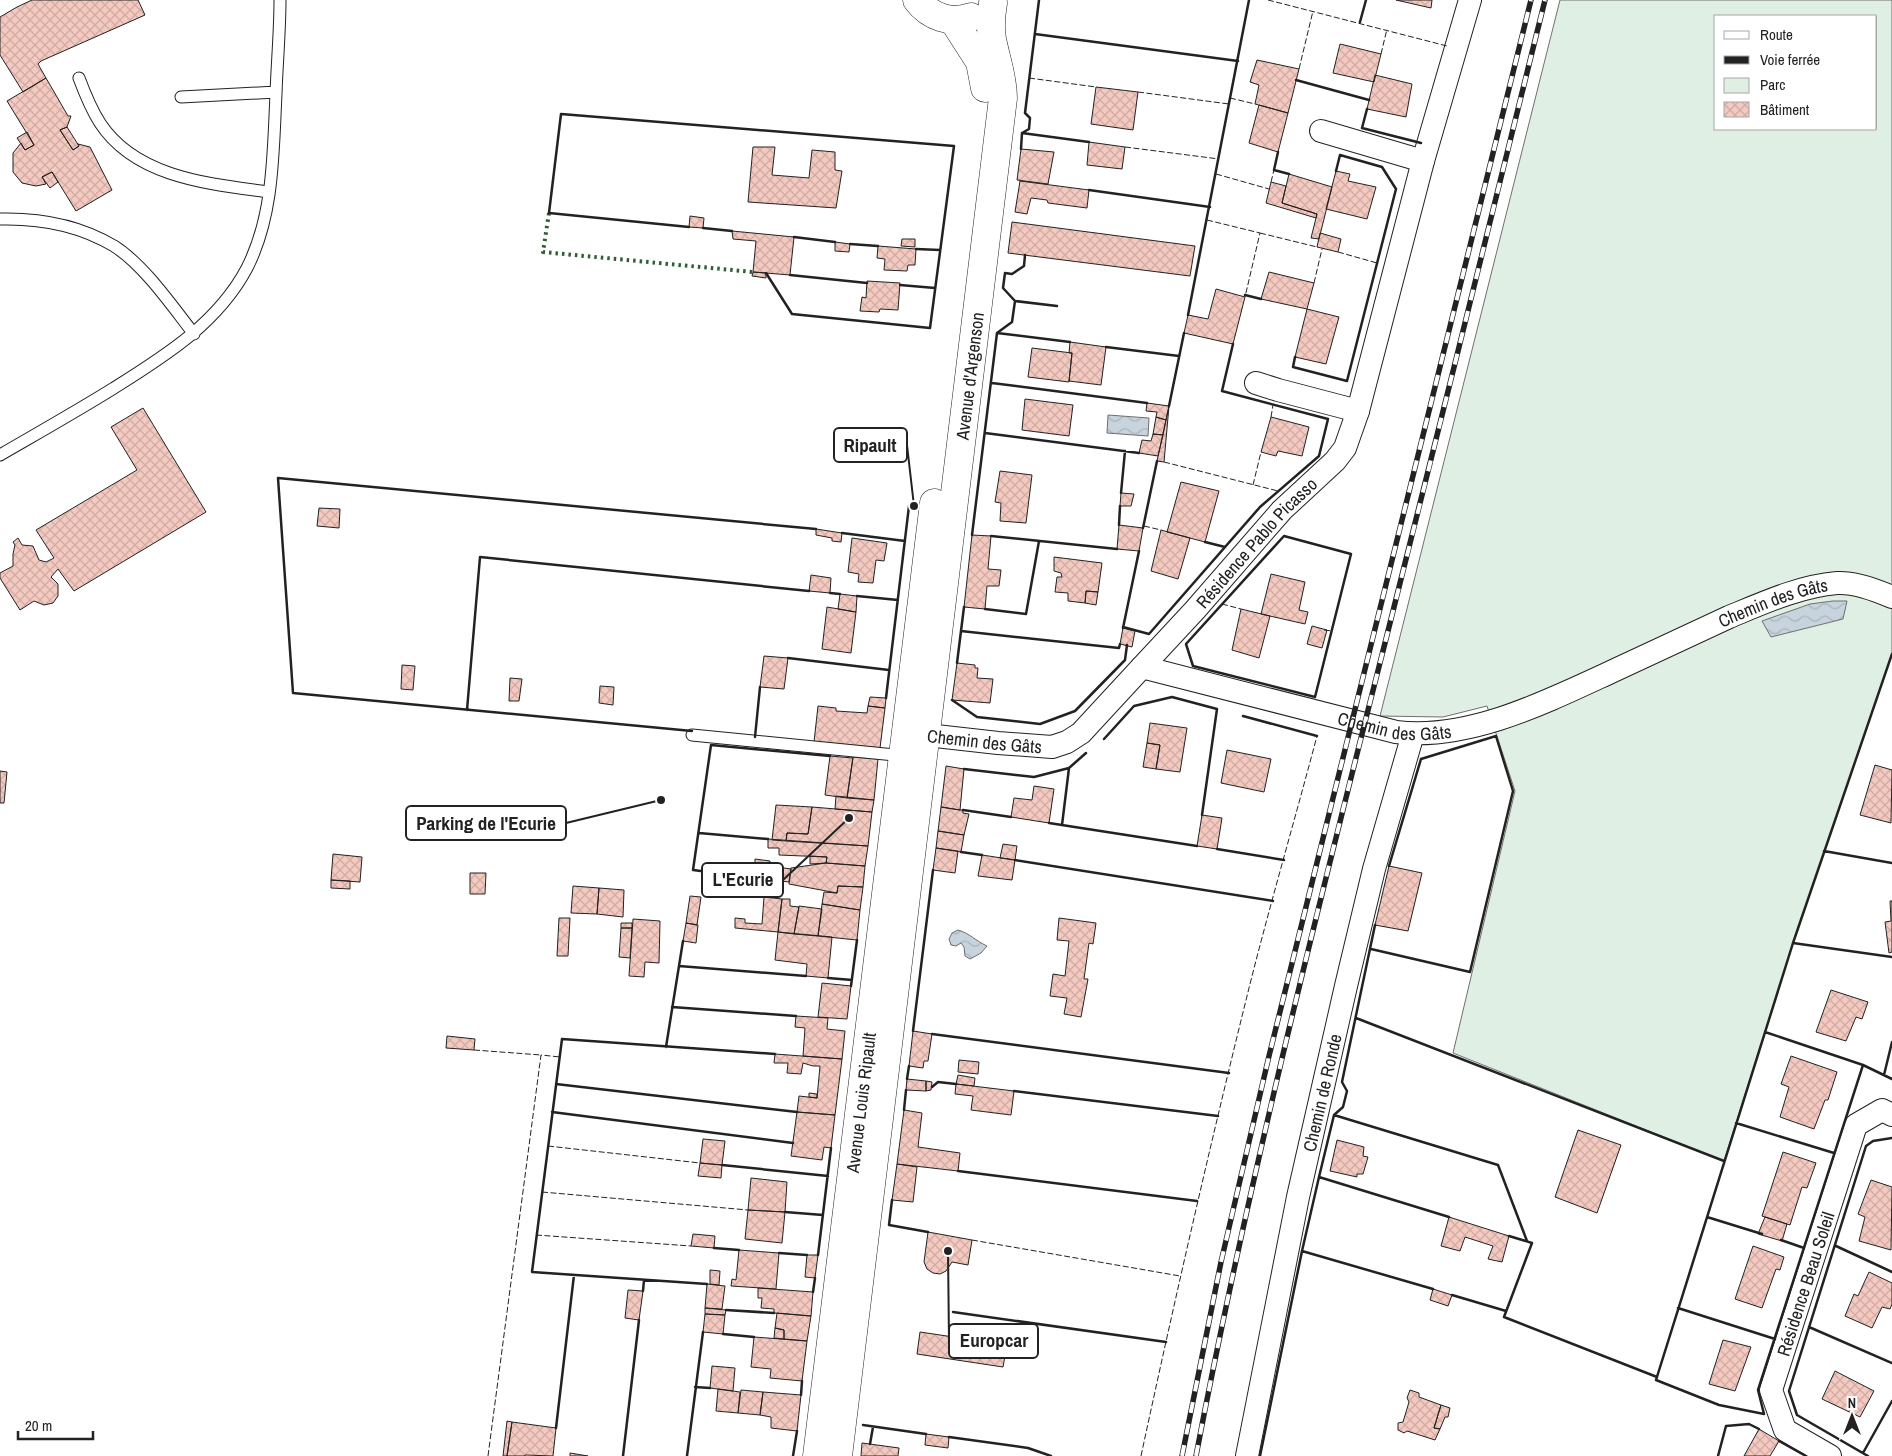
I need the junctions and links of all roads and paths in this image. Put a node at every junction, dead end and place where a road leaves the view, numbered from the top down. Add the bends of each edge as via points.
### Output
1 (280, 0) edge
2 (917, 0) edge
3 (1470, 0) edge
4 (994, 2) edge
5 (953, 20) junction
6 (79, 78) dead end
7 (276, 92) junction
8 (181, 96) dead end
9 (1320, 131) dead end
10 (1423, 161) junction
11 (269, 192) junction
12 (0, 220) edge
13 (194, 334) junction
14 (1256, 383) dead end
15 (1358, 411) junction
16 (0, 455) edge
17 (1892, 597) edge
18 (1142, 667) junction
19 (1413, 734) junction
20 (692, 735) dead end
21 (915, 747) junction
22 (1892, 1115) edge
23 (817, 1456) edge
24 (838, 1456) edge
25 (1247, 1456) edge
26 (1830, 1456) edge

1 - 7 lane
2 - 5 main road via 934,15
3 - 10 street, Résidence Pablo Picasso
4 - 5 main road via 976,16
4 - 21 main road, Avenue d'Argenson via 992,38 1003,98 968,381
5 - 21 main road, Avenue d'Argenson via 980,62 985,96
6 - 11 lane via 101,125 112,139 142,161 210,184
7 - 8 lane
7 - 11 lane
9 - 10 street
10 - 15 street, Résidence Pablo Picasso
11 - 13 lane via 260,237 247,267 236,287
12 - 13 lane via 45,221 91,235 115,247 163,293
13 - 16 lane via 71,415
14 - 15 street
15 - 18 street, Résidence Pablo Picasso via 1345,448 1335,461 1282,510
17 - 19 street, Chemin des Gâts via 1874,589 1839,583 1804,589 1702,629 1544,702 1455,730
18 - 19 street, Chemin des Gâts
18 - 21 street, Chemin des Gâts via 1081,732 1067,742 1052,747
19 - 25 street, Chemin de Ronde via 1374,869 1346,986 1298,1197
20 - 21 lane
21 - 23 main road, Avenue Louis Ripault
21 - 24 main road, Avenue Louis Ripault
22 - 26 street, Résidence Beau Soleil via 1882,1110 1856,1126 1771,1390 1785,1430

